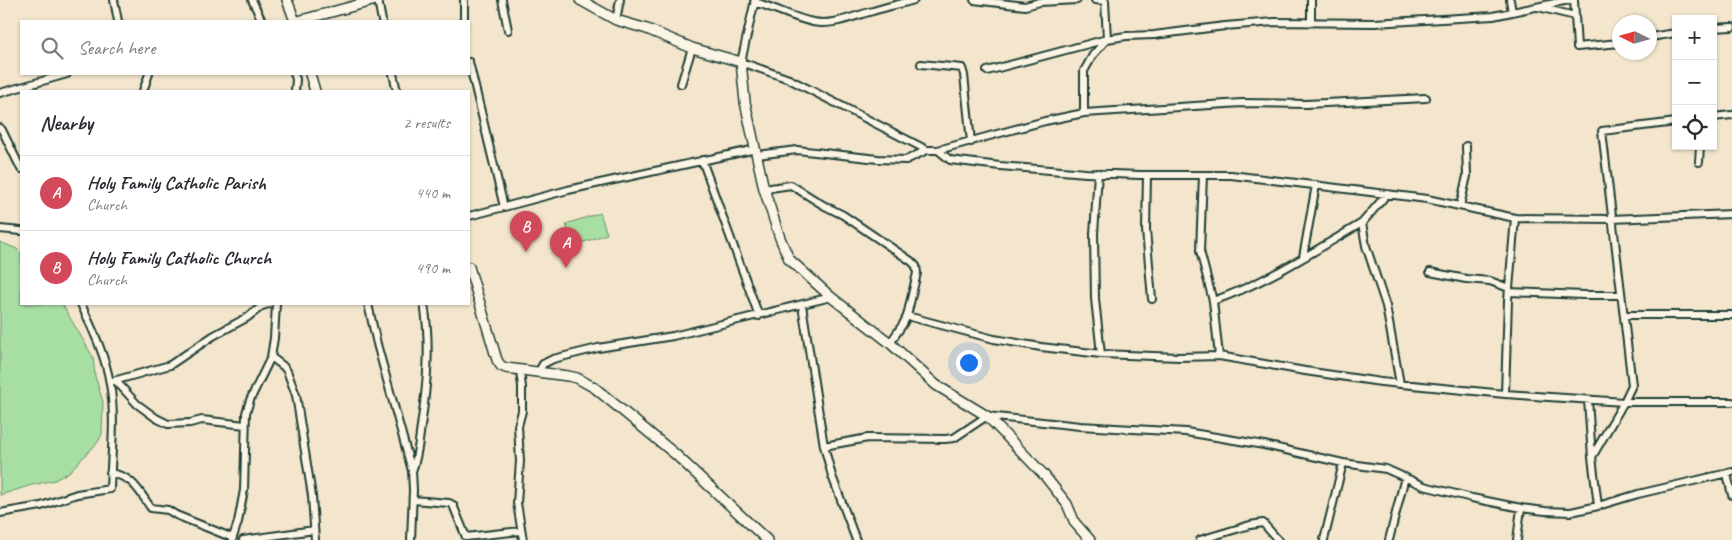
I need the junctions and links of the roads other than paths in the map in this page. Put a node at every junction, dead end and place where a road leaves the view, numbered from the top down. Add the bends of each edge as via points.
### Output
1 (114, 0) edge
2 (252, 0) edge
3 (287, 0) edge
4 (377, 0) edge
5 (464, 0) edge
6 (502, 0) edge
7 (580, 0) edge
8 (620, 0) edge
9 (885, 0) edge
10 (914, 0) edge
11 (974, 0) edge
12 (1077, 0) edge
13 (1095, 0) edge
14 (1311, 0) edge
15 (1510, 0) edge
16 (1569, 0) edge
17 (1574, 0) edge
18 (755, 1) edge
19 (1536, 6) junction
20 (882, 8) junction
21 (1512, 12) junction
22 (1575, 16) junction
23 (118, 20) edge
24 (262, 20) edge
25 (296, 20) edge
26 (300, 20) edge
27 (382, 20) edge
28 (464, 20) edge
29 (616, 20) junction
30 (1310, 22) junction
31 (1732, 27) edge
32 (1717, 28) edge
33 (508, 30) dead end
34 (1672, 33) edge
35 (1657, 36) edge
36 (1107, 39) junction
37 (1612, 44) edge
38 (692, 48) junction
39 (741, 62) junction
40 (921, 64) dead end
41 (470, 66) edge
42 (986, 71) dead end
43 (63, 75) edge
44 (149, 75) edge
45 (294, 75) edge
46 (310, 75) edge
47 (393, 75) edge
48 (681, 84) dead end
49 (143, 90) edge
50 (295, 90) edge
51 (315, 90) edge
52 (397, 90) edge
53 (0, 93) edge
54 (1426, 98) dead end
55 (1084, 113) junction
56 (1732, 115) edge
57 (1717, 117) edge
58 (1672, 122) edge
59 (0, 128) edge
60 (971, 142) junction
61 (1466, 146) dead end
62 (927, 150) junction
63 (938, 150) junction
64 (1700, 150) edge
65 (756, 152) junction
66 (702, 160) junction
67 (1700, 162) dead end
68 (20, 167) edge
69 (1098, 173) junction
70 (1147, 175) junction
71 (1204, 175) junction
72 (1316, 185) junction
73 (764, 188) junction
74 (1388, 194) junction
75 (1460, 206) junction
76 (504, 207) junction
77 (1732, 214) edge
78 (470, 216) edge
79 (1515, 218) junction
80 (1611, 219) junction
81 (1362, 223) junction
82 (0, 229) edge
83 (20, 231) edge
84 (1303, 257) junction
85 (470, 270) edge
86 (1430, 272) dead end
87 (1509, 290) junction
88 (1621, 295) junction
89 (830, 297) junction
90 (1152, 299) dead end
91 (1213, 300) junction
92 (81, 305) edge
93 (266, 305) edge
94 (276, 305) edge
95 (368, 305) edge
96 (424, 305) edge
97 (802, 305) junction
98 (1624, 315) junction
99 (1732, 315) edge
100 (759, 316) junction
101 (907, 316) junction
102 (890, 343) junction
103 (1101, 354) junction
104 (1219, 356) junction
105 (271, 357) junction
106 (520, 370) junction
107 (539, 371) junction
108 (113, 382) junction
109 (1400, 384) junction
110 (1505, 394) junction
111 (1588, 400) junction
112 (1624, 402) junction
113 (1732, 402) edge
114 (987, 416) junction
115 (245, 424) junction
116 (824, 446) junction
117 (1592, 457) junction
118 (1343, 463) junction
119 (412, 471) junction
120 (1730, 473) edge
121 (110, 474) junction
122 (1404, 477) junction
123 (1732, 495) edge
124 (413, 500) junction
125 (1598, 506) junction
126 (1521, 508) junction
127 (0, 513) edge
128 (314, 530) junction
129 (521, 531) junction
130 (233, 539) edge
131 (244, 540) edge
132 (315, 540) edge
133 (411, 540) edge
134 (523, 540) edge
135 (767, 540) edge
136 (856, 540) edge
137 (1090, 540) edge
138 (1200, 540) edge
139 (1278, 540) edge
140 (1283, 540) edge
141 (1324, 540) edge
142 (1389, 540) edge
143 (1517, 540) edge

1 - 23 street
2 - 24 street
3 - 25 street
4 - 26 street
4 - 27 street
5 - 28 street
6 - 33 street
7 - 29 street
8 - 29 street
9 - 20 street
10 - 20 street
11 - 12 street via 1025,6
13 - 36 street via 1104,1
14 - 30 street
15 - 21 street
16 - 19 street
17 - 22 street
18 - 20 street via 819,23 853,18
18 - 39 street
19 - 21 street
19 - 22 street
21 - 30 street via 1493,16 1384,22
22 - 37 street via 1577,47
29 - 38 street
30 - 36 street via 1225,26
31 - 32 street
34 - 35 street
36 - 42 street
36 - 55 street via 1084,71
38 - 39 street
38 - 48 street
39 - 62 street via 790,79
39 - 65 street via 745,102
40 - 60 street via 962,68
41 - 76 street
43 - 53 street
44 - 49 street
45 - 50 street
46 - 51 street
47 - 52 street
54 - 55 street via 1306,104 1242,103
55 - 60 street
56 - 57 street
58 - 80 street via 1602,131
59 - 68 street
60 - 63 street
61 - 75 street via 1467,176
62 - 63 street
62 - 65 street via 906,160 797,150
63 - 69 street via 950,160
64 - 67 street
65 - 66 street
65 - 73 street
66 - 76 street
66 - 100 street
69 - 70 street
69 - 103 street via 1094,234 1095,299
70 - 71 street
70 - 90 street via 1146,230
71 - 72 street
71 - 91 street via 1200,251
72 - 74 street
72 - 84 street
73 - 89 street via 789,259
73 - 101 street via 791,185 911,261 917,273
74 - 75 street
74 - 81 street
75 - 79 street
76 - 78 street
77 - 80 street
79 - 80 street
79 - 87 street
80 - 88 street
81 - 84 street
81 - 109 street via 1366,246 1386,306
82 - 83 street
84 - 91 street via 1232,294
85 - 106 street via 497,360 504,368
86 - 87 street via 1490,281
87 - 88 street
87 - 110 street
88 - 98 street
89 - 97 street
89 - 102 street
91 - 104 street
92 - 108 street
93 - 108 street via 170,365
94 - 105 street
95 - 119 street
96 - 119 street via 428,329 424,401
97 - 100 street
97 - 116 street
98 - 99 street
98 - 112 street via 1632,385
100 - 107 street via 553,359 543,364
101 - 102 street
101 - 103 street via 994,339
102 - 114 street via 936,385
103 - 104 street
104 - 109 street via 1305,372
105 - 115 street via 246,410
105 - 128 street via 287,371 296,395 312,496
106 - 107 street
106 - 129 street via 522,411 518,426 517,503
107 - 135 street via 577,378 596,388 675,454
108 - 115 street via 137,404 168,424 202,420
108 - 121 street
109 - 110 street
110 - 111 street
111 - 112 street
111 - 117 street
112 - 113 street
112 - 117 street
114 - 116 street via 954,438 868,438
114 - 118 street via 1080,426 1186,432
114 - 137 street via 1044,475
115 - 130 street via 244,490
116 - 136 street
117 - 125 street
118 - 122 street via 1386,470
118 - 141 street
119 - 124 street
120 - 123 street
120 - 125 street
121 - 127 street via 110,489
121 - 130 street via 121,475 133,482 151,508 168,510
122 - 126 street via 1424,486
122 - 142 street
124 - 129 street via 453,505 466,537
124 - 133 street
125 - 126 street via 1570,512
126 - 143 street
128 - 131 street
128 - 132 street
129 - 134 street
138 - 139 street via 1263,523
139 - 140 street

